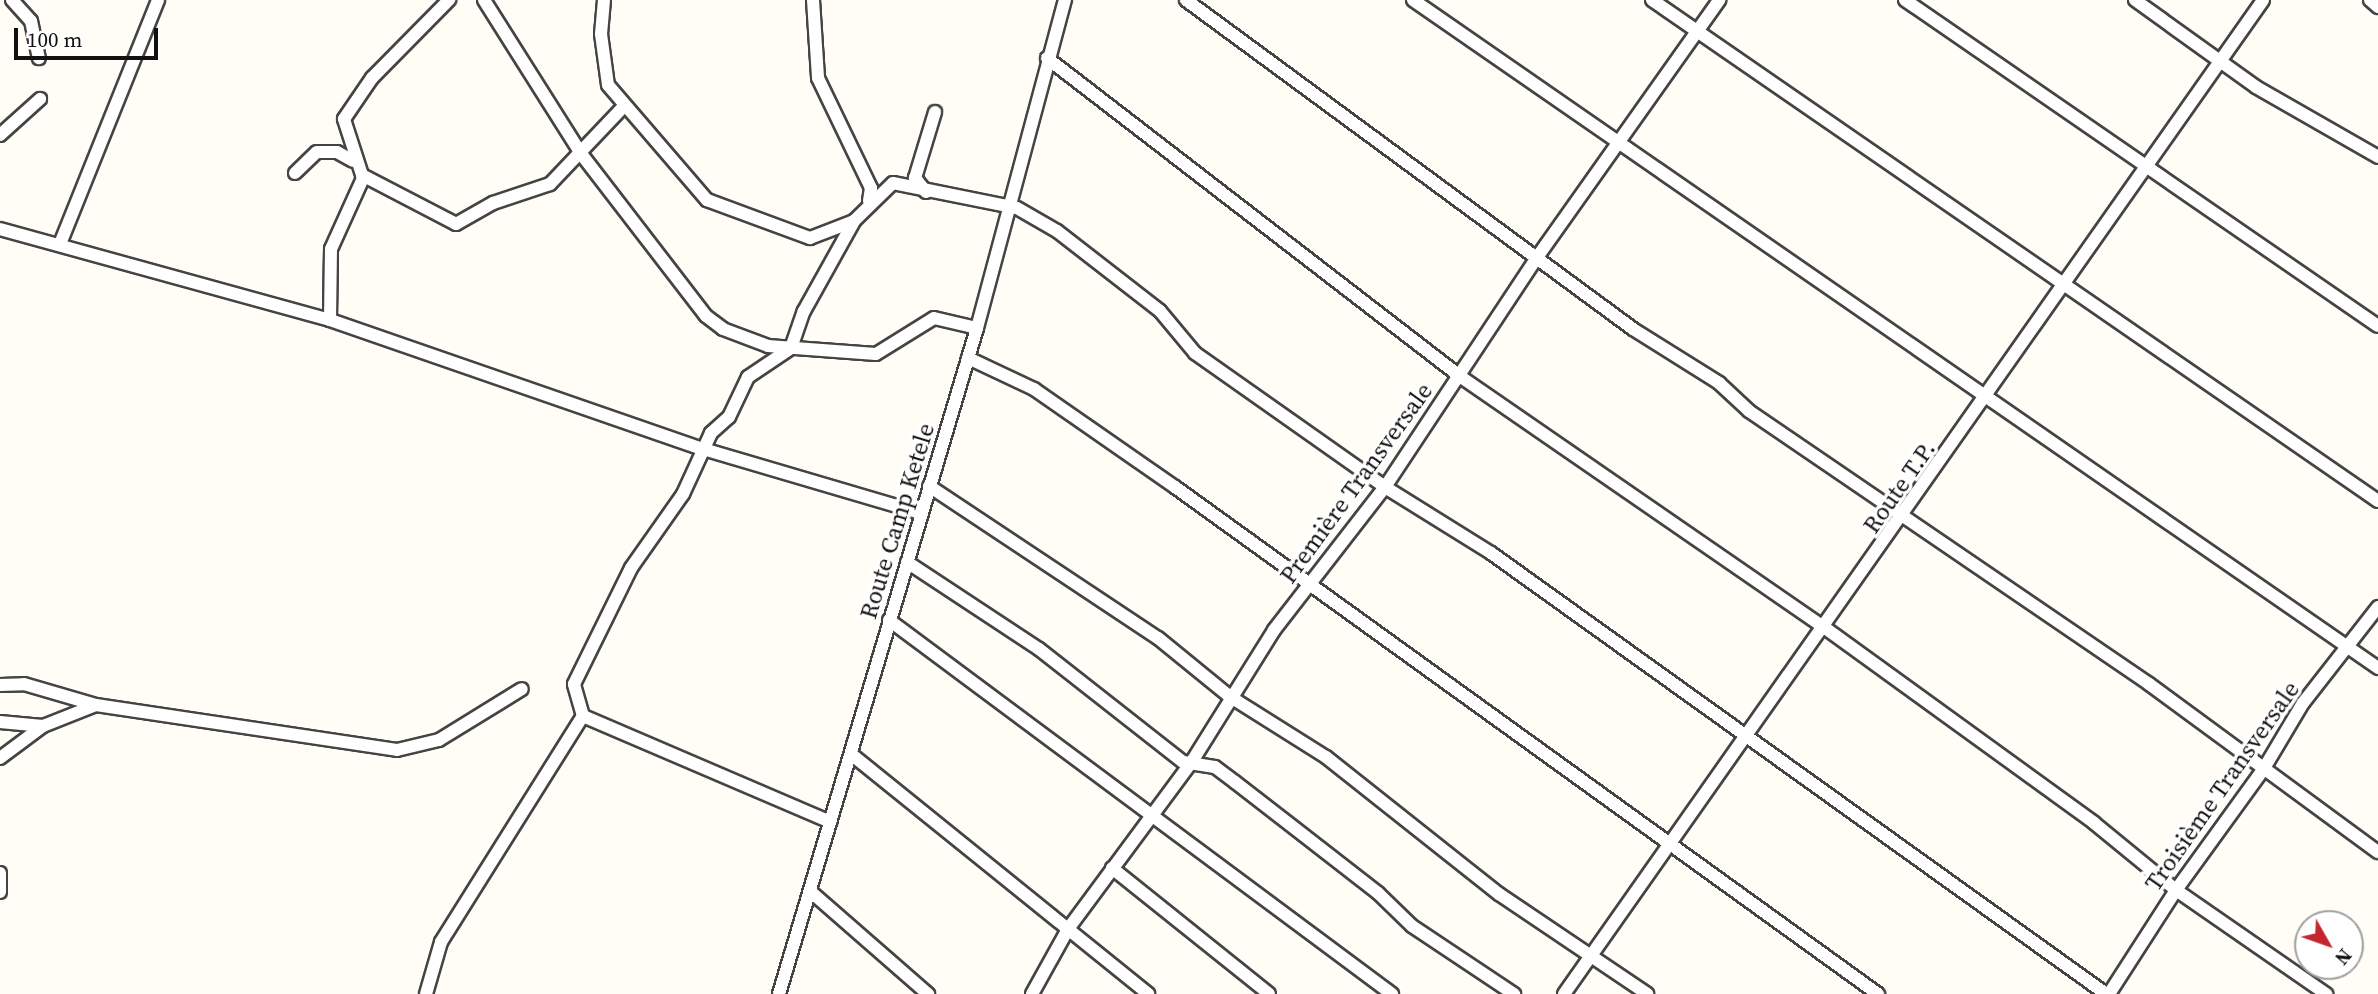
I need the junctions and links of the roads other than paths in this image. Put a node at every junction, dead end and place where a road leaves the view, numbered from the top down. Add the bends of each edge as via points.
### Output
1 (12, 0) edge
2 (158, 0) edge
3 (449, 0) edge
4 (484, 0) edge
5 (604, 0) edge
6 (813, 0) edge
7 (1065, 0) edge
8 (1186, 0) edge
9 (1413, 0) edge
10 (1653, 0) edge
11 (1719, 0) edge
12 (1905, 0) edge
13 (2135, 0) edge
14 (2263, 0) edge
15 (2370, 0) edge
16 (2378, 7) edge
17 (1697, 31) junction
18 (39, 58) dead end
19 (1047, 58) junction
20 (2223, 61) junction
21 (40, 99) dead end
22 (624, 107) junction
23 (935, 112) dead end
24 (0, 135) edge
25 (1619, 145) junction
26 (582, 155) junction
27 (2378, 157) edge
28 (354, 161) junction
29 (2147, 167) junction
30 (295, 173) dead end
31 (362, 175) junction
32 (927, 192) junction
33 (869, 201) junction
34 (1008, 206) junction
35 (855, 221) junction
36 (0, 229) edge
37 (60, 244) junction
38 (1538, 256) junction
39 (2066, 285) junction
40 (330, 320) junction
41 (2378, 327) edge
42 (977, 328) junction
43 (791, 348) junction
44 (968, 358) junction
45 (1461, 377) junction
46 (1986, 401) junction
47 (703, 449) junction
48 (929, 486) junction
49 (1385, 488) junction
50 (2378, 501) edge
51 (921, 513) junction
52 (1905, 516) junction
53 (907, 562) junction
54 (1309, 583) junction
55 (2378, 607) edge
56 (889, 620) junction
57 (1825, 628) junction
58 (2350, 648) junction
59 (2378, 668) edge
60 (0, 685) edge
61 (522, 689) dead end
62 (1229, 696) junction
63 (96, 705) junction
64 (583, 716) junction
65 (0, 722) edge
66 (43, 726) junction
67 (1747, 736) junction
68 (851, 754) junction
69 (0, 758) edge
70 (1191, 763) junction
71 (2263, 770) junction
72 (1148, 817) junction
73 (830, 822) junction
74 (1669, 844) junction
75 (2378, 852) edge
76 (1112, 869) junction
77 (0, 873) edge
78 (2176, 890) junction
79 (810, 891) junction
80 (0, 892) edge
81 (1068, 929) junction
82 (1589, 955) junction
83 (426, 994) edge
84 (779, 994) edge
85 (928, 994) edge
86 (1032, 994) edge
87 (1148, 994) edge
88 (1269, 994) edge
89 (1392, 994) edge
90 (1514, 994) edge
91 (1564, 994) edge
92 (1647, 994) edge
93 (1878, 994) edge
94 (2107, 994) edge
95 (2326, 994) edge

1 - 18 street via 30,21
2 - 37 street
3 - 28 street via 352,102 344,119
4 - 26 street
5 - 22 street via 602,70
6 - 33 street via 818,78 871,188
7 - 19 street, Route Camp Ketele
8 - 38 street
9 - 25 street
10 - 17 street
11 - 17 street, Première Transversale
12 - 29 street
13 - 20 street
14 - 20 street, Route T.P.
15 - 16 street
17 - 25 street, Première Transversale
17 - 39 street
19 - 34 street, Route Camp Ketele
19 - 45 street
20 - 27 street via 2256,87
20 - 29 street, Route T.P.
21 - 24 street
22 - 26 street
22 - 35 street via 717,206 810,238
23 - 32 street via 915,178
25 - 38 street, Première Transversale
25 - 46 street
26 - 31 street via 550,184 493,203 456,225
26 - 43 street via 706,316 743,339
28 - 30 street via 337,152 317,152
28 - 31 street
29 - 39 street, Route T.P.
29 - 41 street
31 - 40 street via 361,188 331,249
32 - 33 street via 893,184
32 - 34 street
33 - 35 street
34 - 42 street, Route Camp Ketele
34 - 49 street via 1057,231 1160,311 1195,353
35 - 43 street via 804,311
36 - 37 street
37 - 40 street
38 - 45 street, Première Transversale
38 - 52 street via 1633,329 1719,383 1749,411
39 - 46 street, Route T.P.
39 - 50 street
40 - 47 street
42 - 43 street via 939,317 881,353
42 - 44 street, Route Camp Ketele
43 - 47 street via 748,377 729,417 710,433
44 - 48 street, Route Camp Ketele
44 - 54 street via 1034,389
45 - 49 street, Première Transversale
45 - 57 street
46 - 52 street, Route T.P.
46 - 58 street
47 - 51 street
47 - 64 street via 683,494 631,568 574,684
48 - 51 street, Route Camp Ketele
48 - 62 street via 1112,605
49 - 54 street, Première Transversale
49 - 67 street via 1491,553
51 - 53 street, Route Camp Ketele
52 - 57 street, Route T.P.
52 - 71 street
53 - 56 street, Route Camp Ketele
53 - 70 street via 975,603
54 - 62 street, Première Transversale
54 - 74 street
55 - 58 street, Troisième Transversale
56 - 68 street, Route Camp Ketele
56 - 72 street
57 - 67 street, Route T.P.
57 - 78 street via 2094,823
58 - 59 street
58 - 71 street, Troisième Transversale via 2302,704
60 - 63 street via 24,684
61 - 63 street via 439,740 397,750
62 - 70 street, Première Transversale
62 - 82 street via 1326,757 1489,886
63 - 66 street
64 - 73 street
64 - 83 street via 564,753 441,942
65 - 66 street
66 - 69 street
67 - 74 street, Route T.P.
67 - 94 street
68 - 73 street, Route Camp Ketele
68 - 81 street
70 - 72 street, Première Transversale
70 - 90 street via 1215,768 1235,782 1378,893 1412,926
71 - 75 street
71 - 78 street, Troisième Transversale
72 - 76 street, Première Transversale
72 - 89 street
73 - 79 street, Route Camp Ketele
74 - 82 street, Route T.P.
74 - 93 street
76 - 81 street, Première Transversale
76 - 88 street
77 - 80 street
78 - 94 street, Troisième Transversale
78 - 95 street
79 - 84 street, Route Camp Ketele
79 - 85 street
81 - 86 street, Première Transversale
81 - 87 street
82 - 91 street, Route T.P.
82 - 92 street

